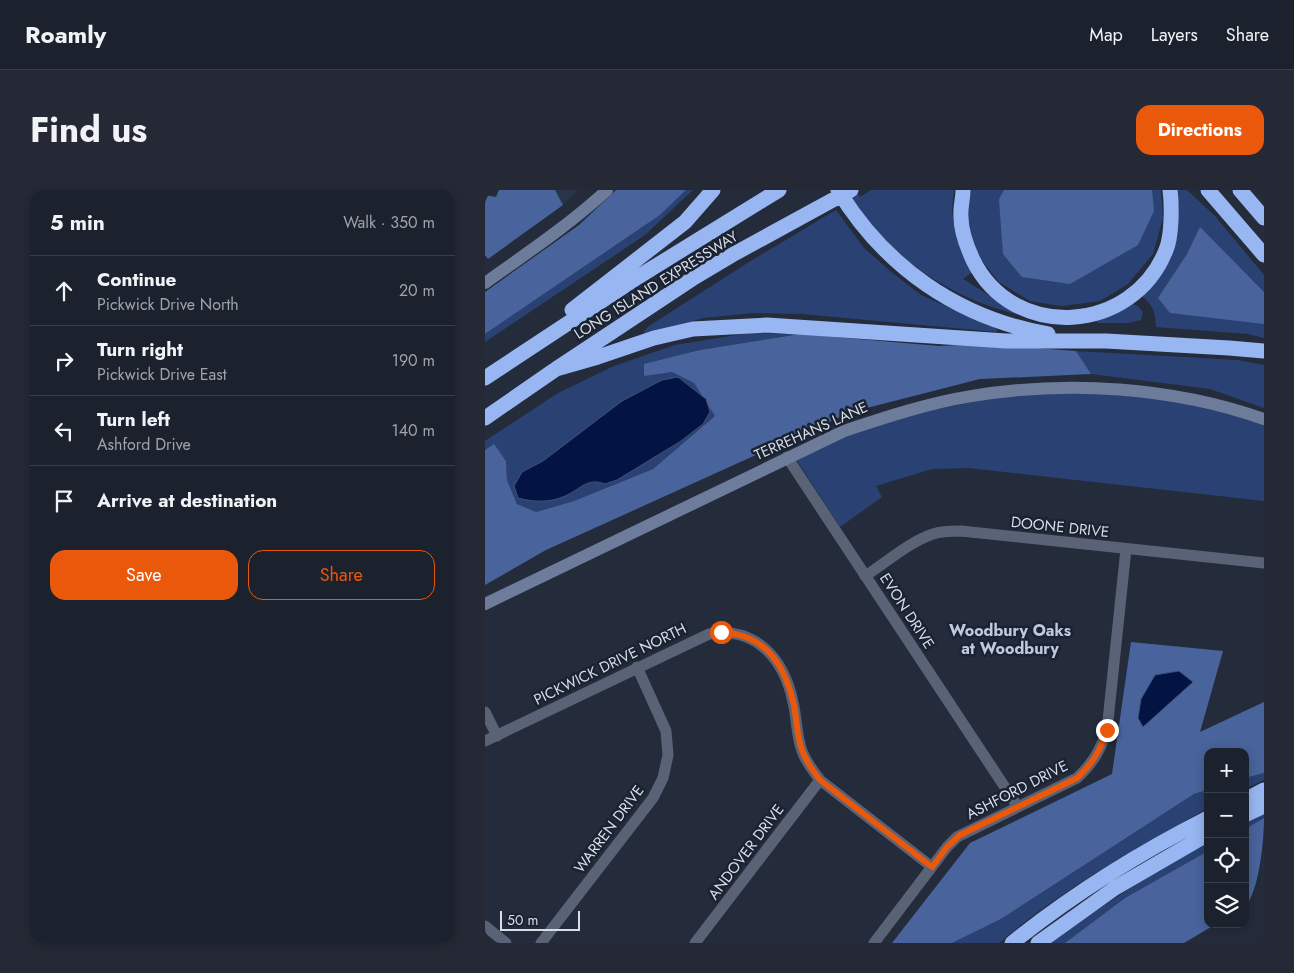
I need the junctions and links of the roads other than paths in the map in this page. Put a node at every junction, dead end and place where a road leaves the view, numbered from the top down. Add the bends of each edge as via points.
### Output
1 (607, 190) edge
2 (713, 190) edge
3 (779, 190) edge
4 (837, 190) edge
5 (851, 190) edge
6 (963, 190) edge
7 (1170, 190) edge
8 (1208, 190) edge
9 (1240, 190) edge
10 (1264, 218) edge
11 (1264, 255) edge
12 (485, 283) edge
13 (1106, 341) junction
14 (1264, 351) edge
15 (556, 369) junction
16 (485, 377) edge
17 (485, 418) edge
18 (1264, 419) edge
19 (787, 458) junction
20 (1126, 549) junction
21 (1264, 563) edge
22 (865, 576) junction
23 (485, 604) edge
24 (637, 667) junction
25 (485, 712) edge
26 (497, 736) junction
27 (485, 741) edge
28 (820, 780) junction
29 (1264, 790) edge
30 (1249, 798) edge
31 (1264, 806) edge
32 (1017, 807) junction
33 (1249, 813) edge
34 (1204, 820) edge
35 (1204, 836) edge
36 (932, 867) junction
37 (485, 926) edge
38 (506, 943) edge
39 (541, 943) edge
40 (695, 943) edge
41 (874, 943) edge
42 (1012, 943) edge
43 (1038, 943) edge

1 - 12 main road via 586,210
2 - 16 highway via 685,222
3 - 16 highway, LONG ISLAND EXPRESSWAY
4 - 13 highway via 872,238 901,266 932,290 964,308 1025,330
5 - 15 highway, LONG ISLAND EXPRESSWAY via 732,255
6 - 7 highway via 961,217 966,246 980,274 999,294 1023,309 1051,317 1078,318 1107,311 1131,297 1153,274 1167,249 1172,207
8 - 11 highway
9 - 10 highway
13 - 14 highway
13 - 15 highway via 1006,342 767,325 693,329
15 - 17 highway, LONG ISLAND EXPRESSWAY
18 - 19 main road, TERREHANS LANE via 1191,399 1114,390 1047,388 1006,391 901,411 844,431
19 - 22 street, EVON DRIVE
19 - 23 main road, TERREHANS LANE
20 - 21 street, DOONE DRIVE
20 - 22 street, DOONE DRIVE via 951,531 918,541
20 - 32 street, ASHFORD DRIVE via 1107,730 1101,748 1077,778
22 - 32 street, EVON DRIVE
24 - 26 street, PICKWICK DRIVE NORTH
24 - 28 street, PICKWICK DRIVE NORTH via 709,634 734,633 751,639 767,649 787,681 802,752
24 - 39 street, WARREN DRIVE via 666,731 668,755 663,778 653,798
25 - 26 street
26 - 27 street, PICKWICK DRIVE NORTH
28 - 36 street
28 - 40 street, ANDOVER DRIVE
29 - 30 highway
31 - 33 highway
32 - 36 street, ASHFORD DRIVE via 957,838
34 - 42 highway via 1160,842 1084,890
35 - 43 highway via 1115,888
36 - 41 street, ASHFORD DRIVE
37 - 38 street

